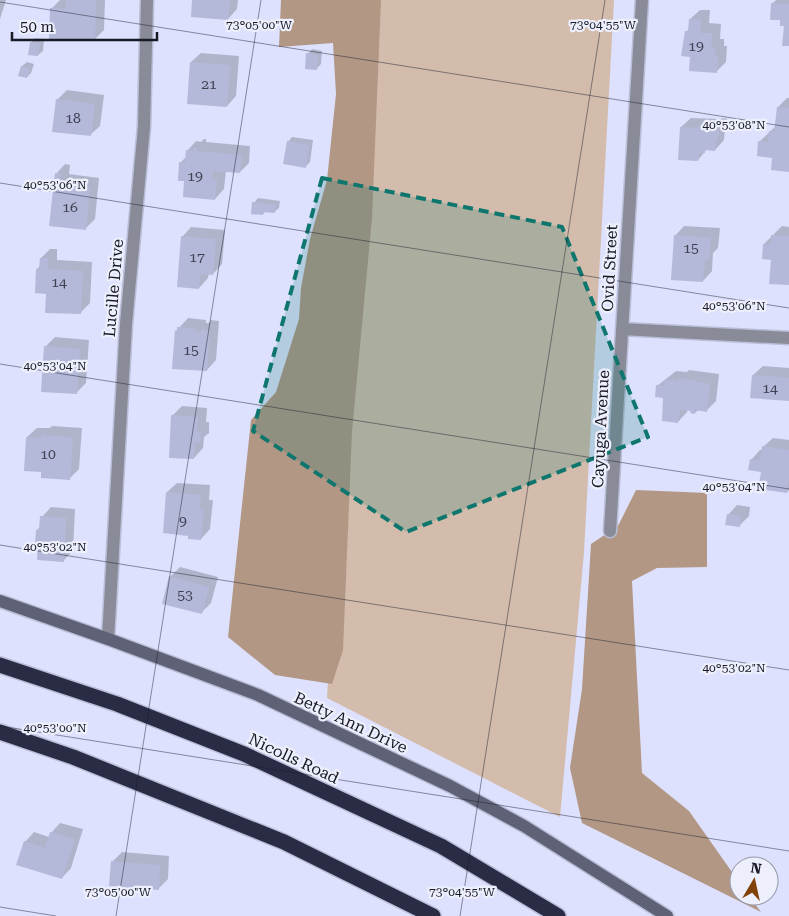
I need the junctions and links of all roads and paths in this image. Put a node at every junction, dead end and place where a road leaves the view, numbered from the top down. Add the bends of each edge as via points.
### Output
1 (147, 0) edge
2 (642, 0) edge
3 (622, 329) junction
4 (789, 338) edge
5 (610, 532) dead end
6 (0, 601) edge
7 (108, 639) junction
8 (0, 665) edge
9 (0, 732) edge
10 (433, 916) edge
11 (558, 916) edge
12 (667, 916) edge

1 - 7 street, Lucille Drive via 144,127 126,324
2 - 3 street, Ovid Street
3 - 4 street, Ovid Street
3 - 5 street, Cayuga Avenue
6 - 7 street, Betty Ann Drive
7 - 12 street, Betty Ann Drive via 258,695 450,786 524,826
8 - 11 highway, Nicolls Road via 117,704 244,754 441,846
9 - 10 highway via 72,757 284,842

